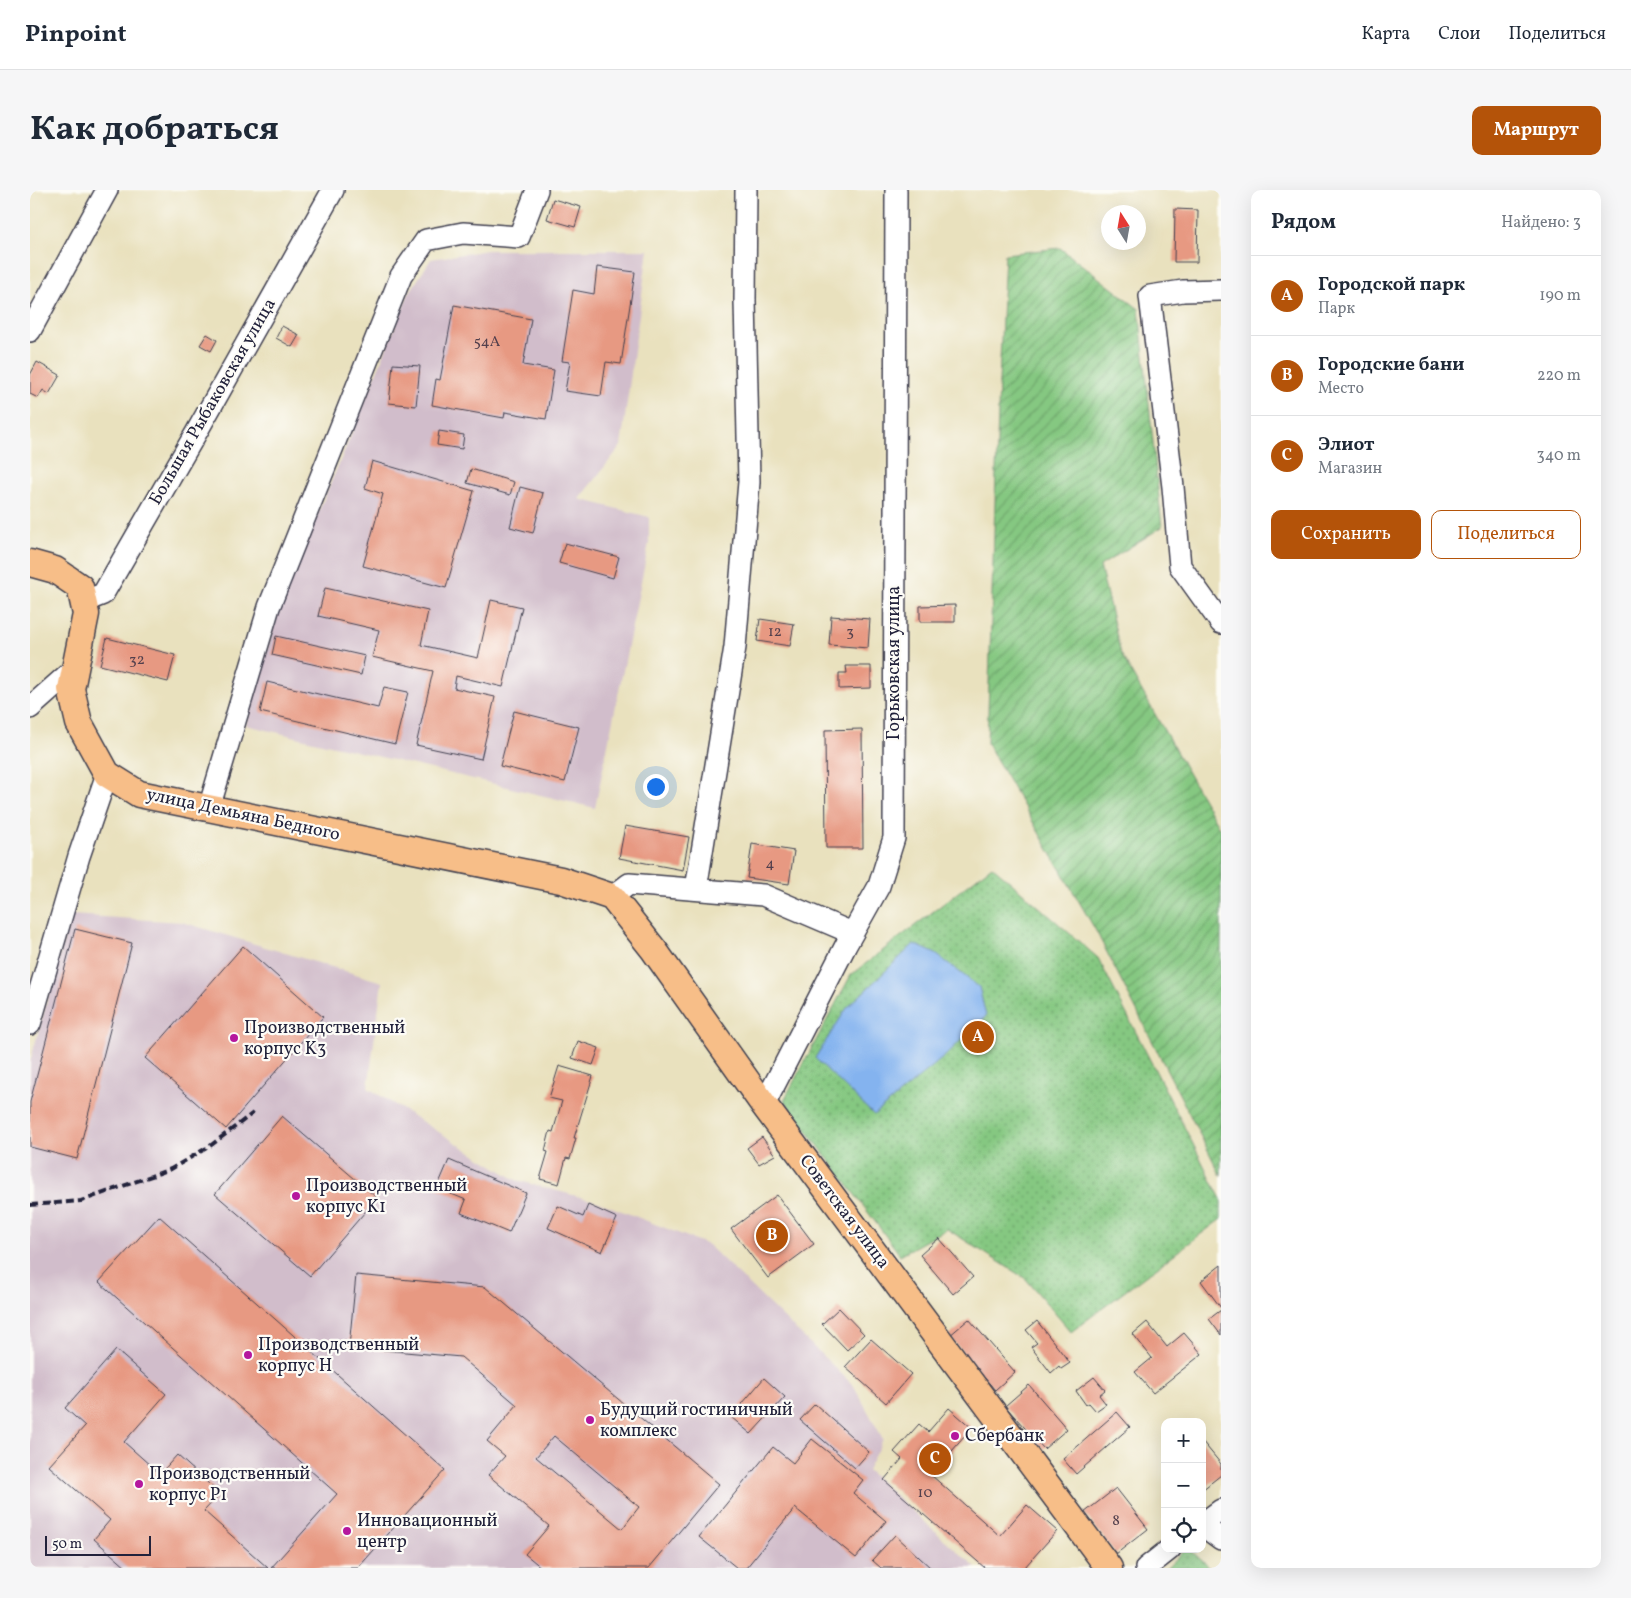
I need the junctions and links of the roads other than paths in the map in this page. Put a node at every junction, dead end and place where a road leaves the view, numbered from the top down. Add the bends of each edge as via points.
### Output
1 (107, 190) edge
2 (333, 190) edge
3 (537, 190) edge
4 (746, 190) edge
5 (896, 190) edge
6 (1221, 290) edge
7 (30, 331) edge
8 (30, 563) edge
9 (84, 602) junction
10 (1221, 622) edge
11 (75, 668) junction
12 (30, 708) edge
13 (107, 774) junction
14 (209, 808) junction
15 (696, 889) junction
16 (612, 897) junction
17 (852, 933) junction
18 (30, 1024) edge
19 (764, 1104) junction
20 (1221, 1510) edge
21 (1206, 1522) edge
22 (1206, 1528) edge
23 (1221, 1539) edge
24 (1165, 1553) edge
25 (1109, 1568) edge
26 (1146, 1568) edge

1 - 7 street
2 - 9 street, Большая Рыбаковская улица via 103,594
3 - 14 street via 519,236 463,234 426,240 401,276 269,607
4 - 15 street via 749,482 735,647
5 - 17 street, Горьковская улица via 894,838 879,886
6 - 10 street via 1150,296 1180,566
8 - 9 main road via 55,570 80,588
9 - 11 main road, улица Демьяна Бедного via 86,614
11 - 12 street
11 - 13 main road, улица Демьяна Бедного via 71,689 79,723
13 - 14 main road, улица Демьяна Бедного via 139,794
13 - 18 street via 79,856
14 - 16 main road, улица Демьяна Бедного via 561,880
15 - 16 street via 629,884
15 - 17 street via 763,895
16 - 19 main road, Советская улица
17 - 19 street, Горьковская улица
19 - 25 main road, Советская улица
20 - 21 street
22 - 23 street
24 - 26 street

